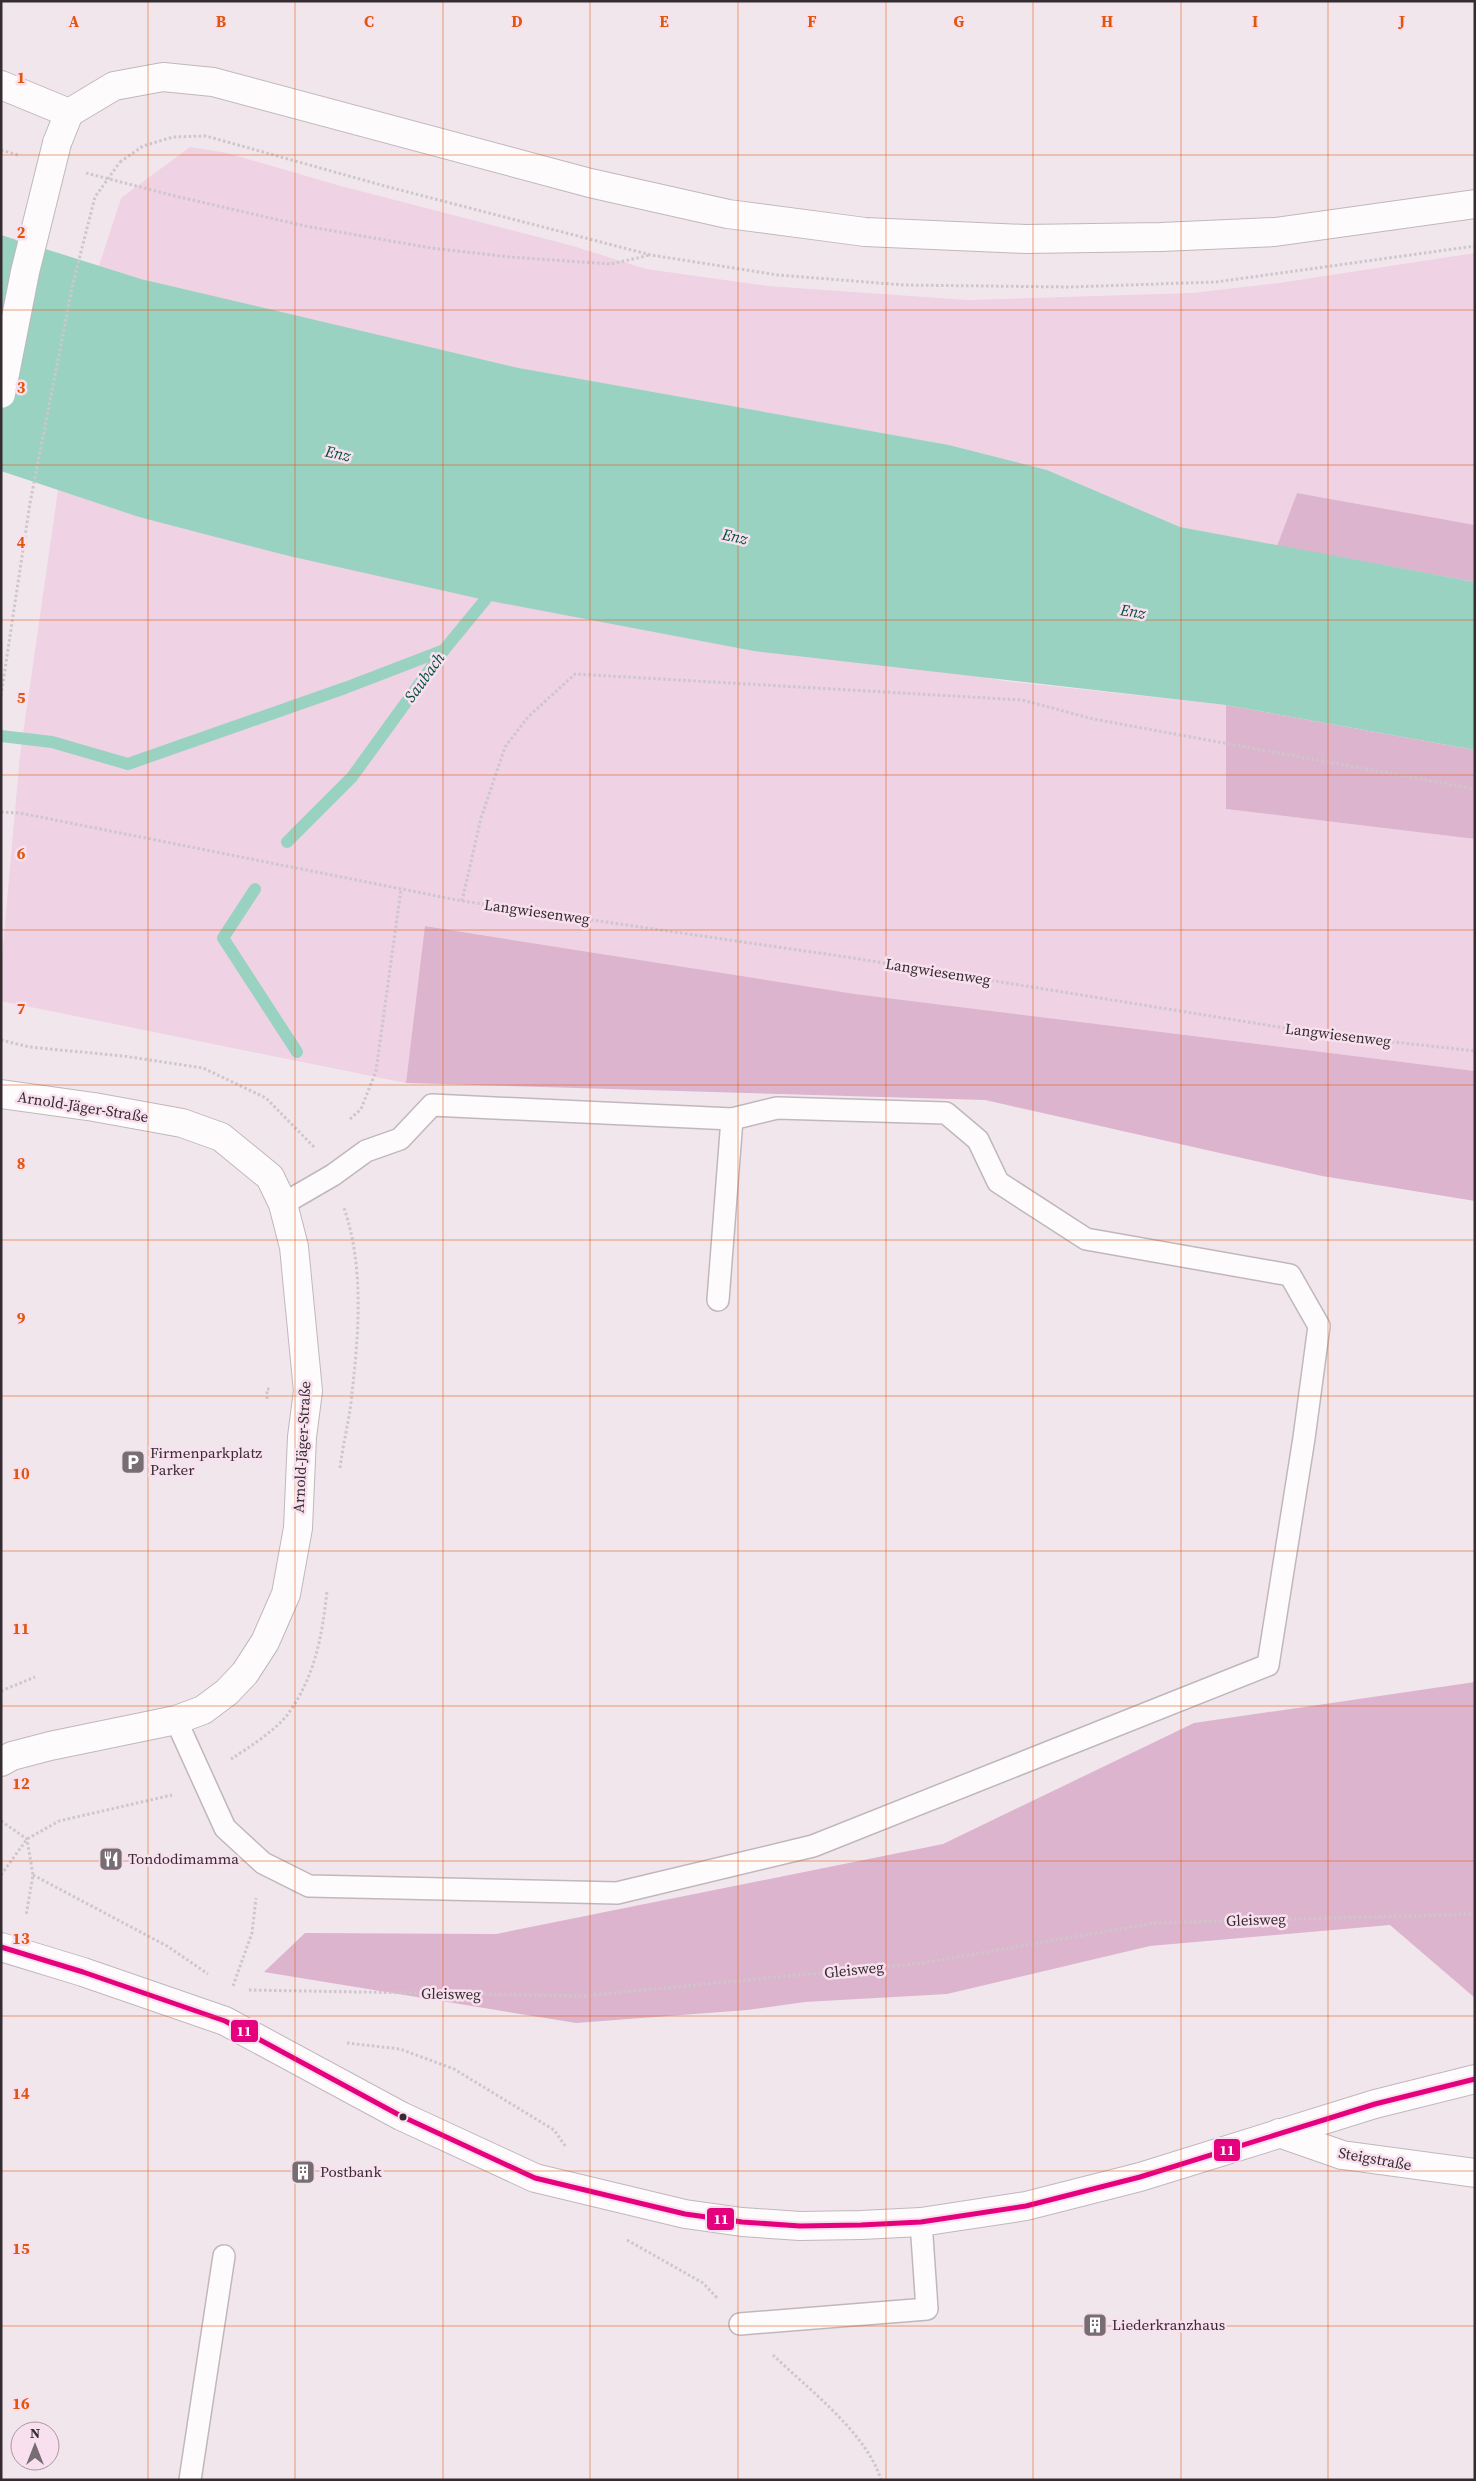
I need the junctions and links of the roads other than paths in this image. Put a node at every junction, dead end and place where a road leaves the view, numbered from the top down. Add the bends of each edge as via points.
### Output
1 (1, 85) edge
2 (70, 113) junction
3 (1475, 204) edge
4 (1, 394) edge
5 (1, 1094) edge
6 (732, 1119) junction
7 (283, 1204) junction
8 (718, 1300) dead end
9 (176, 1720) junction
10 (1, 1762) edge
11 (1, 1947) edge
12 (1475, 2079) edge
13 (1278, 2133) junction
14 (1475, 2173) edge
15 (921, 2222) junction
16 (224, 2256) dead end
17 (740, 2324) dead end
18 (190, 2480) edge

1 - 2 street
2 - 3 street via 114,86 163,77 213,82 590,183 728,214 865,232 1025,239 1161,238 1275,232
2 - 4 street, bridge via 57,143 25,272
5 - 7 street, Arnold-Jäger-Straße via 182,1124 221,1137 270,1177
6 - 7 lane via 432,1105 400,1139 366,1151
6 - 8 lane
6 - 9 lane via 777,1108 946,1113 978,1140 998,1182 1086,1239 1290,1275 1319,1326 1268,1665 813,1846 617,1893 309,1886 263,1863 225,1828
7 - 9 street, Arnold-Jäger-Straße via 294,1247 308,1391 302,1437 298,1528 286,1594 265,1642 245,1673 203,1710
9 - 10 street, Arnold-Jäger-Straße via 50,1746
11 - 15 street via 225,2021 401,2116 535,2178 686,2214 742,2222 800,2226
12 - 13 street
13 - 14 street, Steigstraße via 1342,2155
13 - 15 street via 1140,2178 1026,2206
15 - 17 lane via 927,2309
16 - 18 lane

